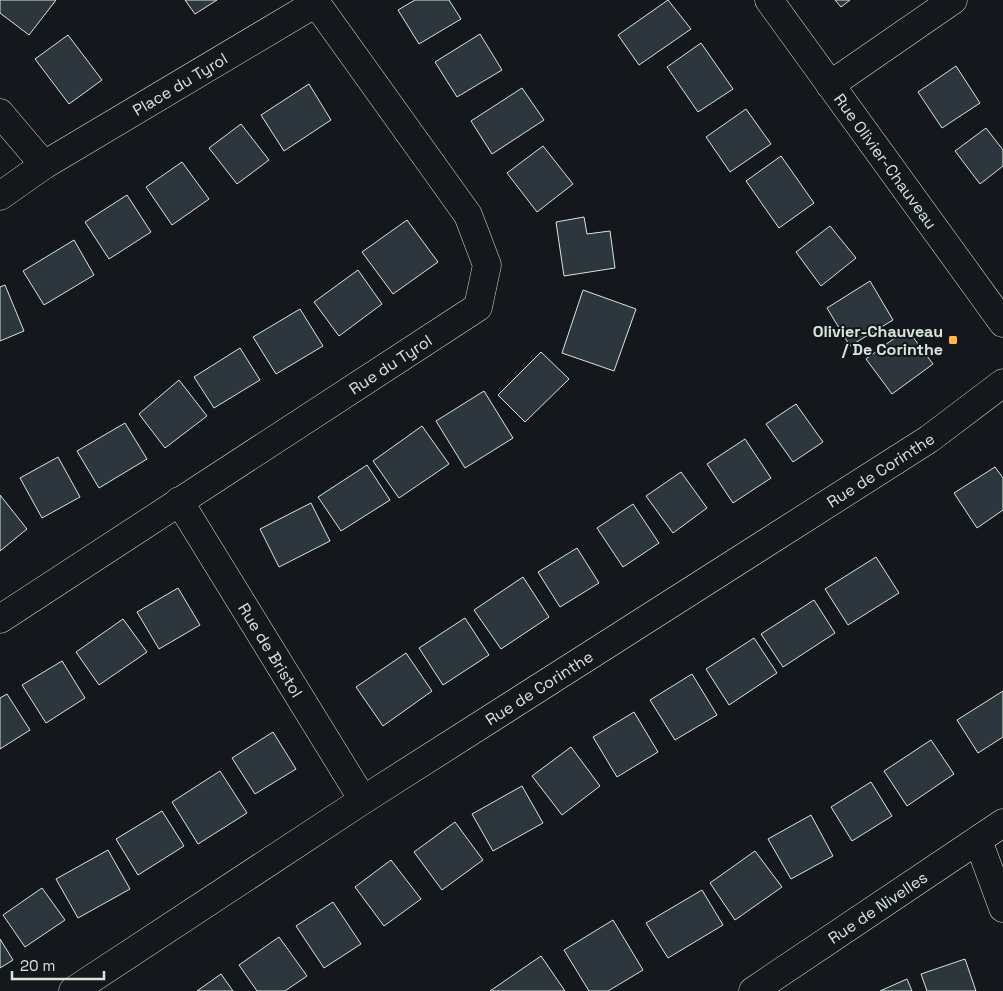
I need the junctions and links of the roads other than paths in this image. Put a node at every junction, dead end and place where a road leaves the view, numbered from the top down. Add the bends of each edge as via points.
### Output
1 (769, 0) edge
2 (953, 0) edge
3 (315, 1) edge
4 (830, 85) junction
5 (0, 113) edge
6 (44, 165) junction
7 (0, 196) edge
8 (1003, 323) edge
9 (1003, 382) edge
10 (179, 501) junction
11 (0, 619) edge
12 (364, 800) junction
13 (1003, 823) edge
14 (978, 840) junction
15 (1003, 908) edge
16 (73, 991) edge
17 (753, 991) edge

1 - 4 street, Rue Olivier-Chauveau
2 - 4 street
3 - 6 street, Place du Tyrol
3 - 10 street, Rue du Tyrol via 468,214 487,265 478,306
4 - 8 street, Rue Olivier-Chauveau
5 - 6 street
6 - 7 street, Place du Tyrol
9 - 12 street, Rue de Corinthe via 929,440
10 - 11 street, Rue du Tyrol
10 - 12 street, Rue de Bristol
12 - 16 street, Rue de Corinthe
13 - 14 street, Rue de Nivelles
14 - 15 street
14 - 17 street, Rue de Nivelles

